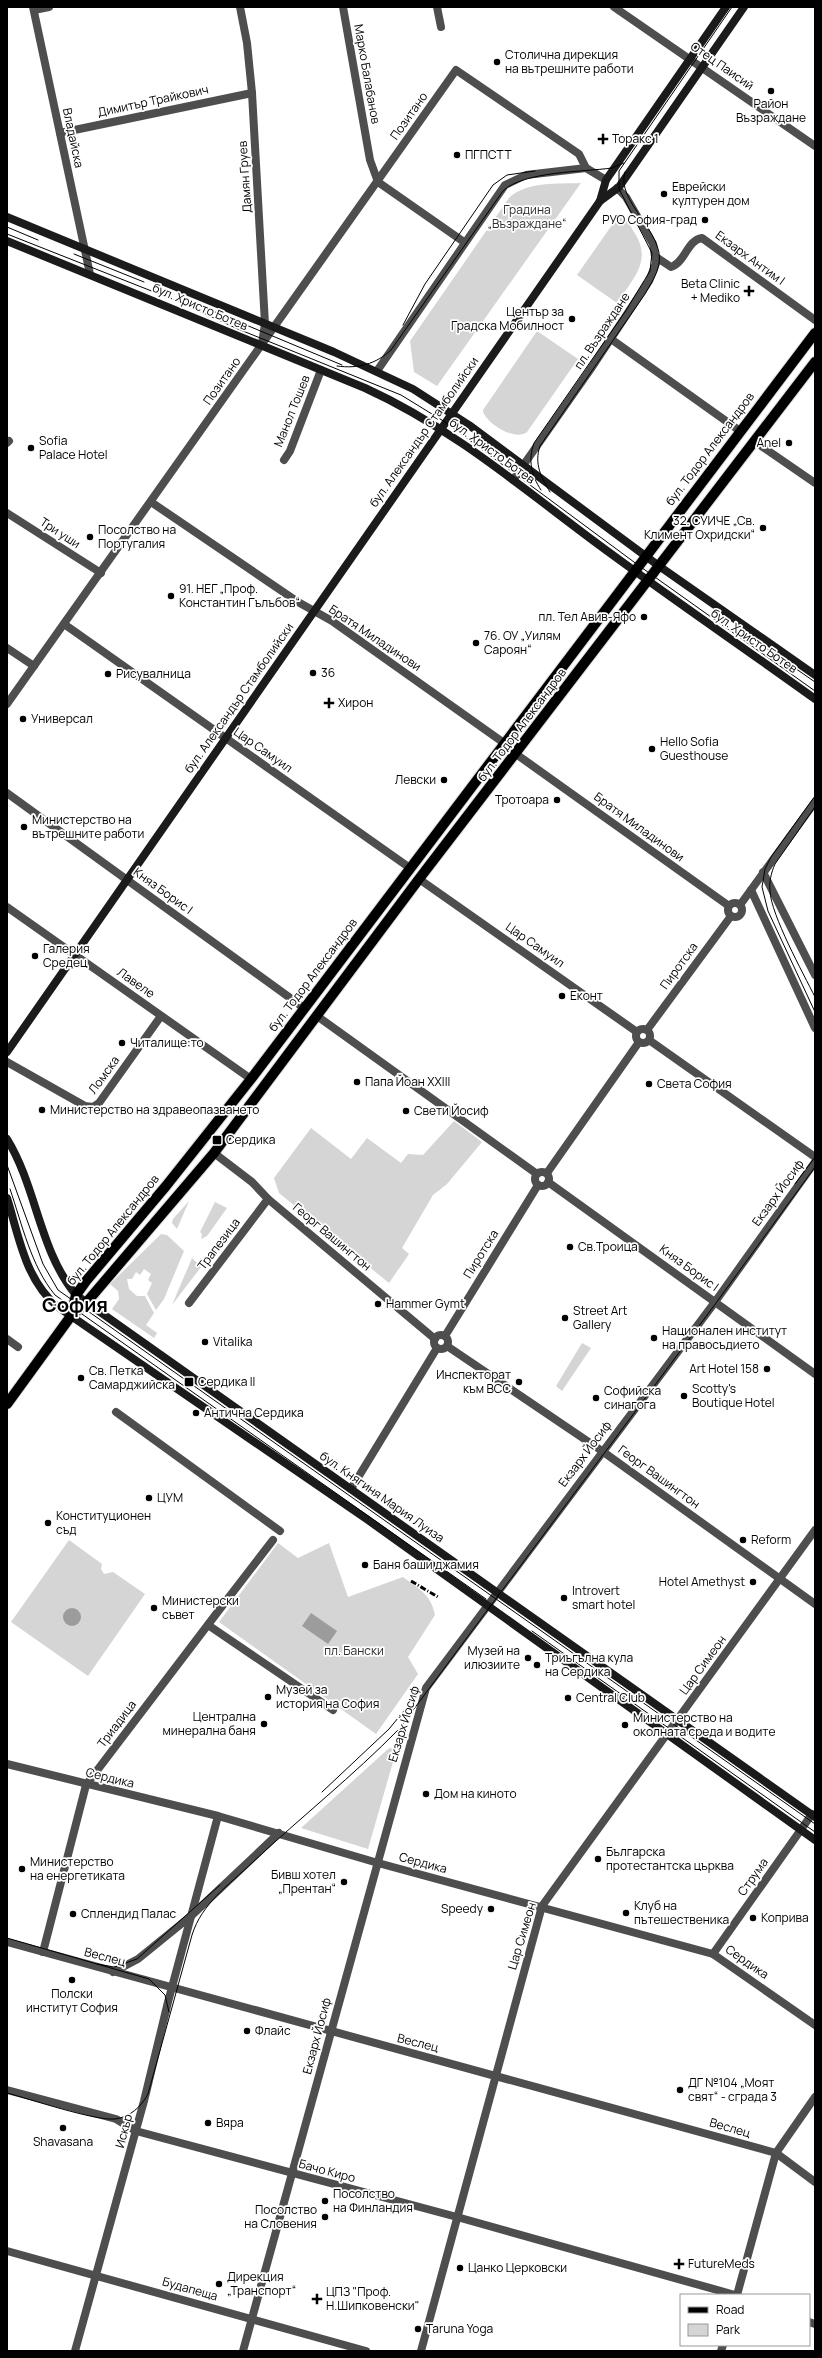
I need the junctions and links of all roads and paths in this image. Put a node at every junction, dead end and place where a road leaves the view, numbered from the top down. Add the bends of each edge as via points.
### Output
1 (49, 7) edge
2 (240, 7) edge
3 (342, 7) edge
4 (437, 7) edge
5 (614, 7) edge
6 (726, 7) edge
7 (744, 7) edge
8 (34, 9) edge
9 (441, 27) dead end
10 (690, 58) junction
11 (702, 66) junction
12 (252, 93) junction
13 (60, 134) junction
14 (815, 146) edge
15 (586, 168) junction
16 (606, 180) junction
17 (378, 182) junction
18 (618, 188) junction
19 (600, 201) junction
20 (7, 217) edge
21 (7, 240) edge
22 (464, 242) junction
23 (85, 250) junction
24 (656, 257) junction
25 (90, 274) junction
26 (815, 320) edge
27 (265, 324) junction
28 (274, 328) junction
29 (815, 333) edge
30 (611, 339) junction
31 (262, 345) junction
32 (815, 362) edge
33 (321, 370) junction
34 (377, 371) junction
35 (452, 413) junction
36 (441, 428) junction
37 (740, 431) junction
38 (754, 441) junction
39 (284, 460) dead end
40 (523, 465) junction
41 (513, 480) junction
42 (815, 483) edge
43 (151, 502) junction
44 (7, 513) edge
45 (646, 555) junction
46 (659, 566) junction
47 (634, 571) junction
48 (101, 573) junction
49 (648, 580) junction
50 (313, 612) junction
51 (64, 624) junction
52 (7, 648) edge
53 (34, 666) junction
54 (815, 675) edge
55 (815, 699) edge
56 (7, 704) edge
57 (225, 738) junction
58 (504, 743) junction
59 (516, 754) junction
60 (7, 793) edge
61 (815, 802) edge
62 (410, 868) junction
63 (763, 872) junction
64 (419, 879) junction
65 (127, 880) junction
66 (751, 890) junction
67 (740, 905) junction
68 (729, 906) junction
69 (7, 907) edge
70 (731, 916) junction
71 (75, 954) junction
72 (814, 973) edge
73 (304, 1008) junction
74 (161, 1016) junction
75 (317, 1016) junction
76 (815, 1028) edge
77 (647, 1030) junction
78 (637, 1032) junction
79 (649, 1040) junction
80 (639, 1042) junction
81 (7, 1052) edge
82 (7, 1062) edge
83 (251, 1078) junction
84 (7, 1139) edge
85 (214, 1153) junction
86 (815, 1157) edge
87 (815, 1162) edge
88 (547, 1173) junction
89 (537, 1174) junction
90 (548, 1182) junction
91 (538, 1185) junction
92 (7, 1198) edge
93 (268, 1199) junction
94 (76, 1296) junction
95 (715, 1302) junction
96 (86, 1303) junction
97 (189, 1303) dead end
98 (71, 1316) junction
99 (445, 1336) junction
100 (7, 1339) edge
101 (435, 1339) junction
102 (447, 1346) junction
103 (18, 1347) dead end
104 (437, 1348) junction
105 (815, 1374) edge
106 (7, 1404) edge
107 (116, 1412) dead end
108 (602, 1451) junction
109 (351, 1489) junction
110 (815, 1530) edge
111 (280, 1531) dead end
112 (273, 1540) dead end
113 (780, 1579) junction
114 (497, 1592) junction
115 (815, 1604) edge
116 (487, 1606) junction
117 (208, 1624) junction
118 (333, 1710) dead end
119 (679, 1719) junction
120 (668, 1734) junction
121 (7, 1764) edge
122 (86, 1785) junction
123 (218, 1816) junction
124 (814, 1816) edge
125 (801, 1830) junction
126 (279, 1834) junction
127 (815, 1840) edge
128 (378, 1863) junction
129 (542, 1906) junction
130 (191, 1916) junction
131 (7, 1942) edge
132 (43, 1952) junction
133 (713, 1954) junction
134 (113, 1972) junction
135 (172, 1988) junction
136 (815, 2025) edge
137 (331, 2033) junction
138 (495, 2075) junction
139 (7, 2090) edge
140 (815, 2098) edge
141 (136, 2130) junction
142 (776, 2153) junction
143 (292, 2174) junction
144 (815, 2182) edge
145 (457, 2217) junction
146 (7, 2251) edge
147 (96, 2276) junction
148 (732, 2294) edge
149 (736, 2294) edge
150 (252, 2319) junction
151 (75, 2351) edge
152 (243, 2351) edge
153 (366, 2351) edge
154 (421, 2351) edge

1 - 8 street
2 - 12 street, Дамян Груев
3 - 17 street, Марко Балабанов via 370,160
4 - 9 street
5 - 10 street, Отец Паисий
6 - 10 main road, бул. Александър Стамболийски
7 - 11 main road, бул. Александър Стамболийски
8 - 13 street, Владайска
10 - 11 street, Отец Паисий
10 - 16 main road, бул. Александър Стамболийски
11 - 14 street, Отец Паисий
11 - 18 main road, бул. Александър Стамболийски
12 - 13 street, Димитър Трайкович
12 - 27 street, Дамян Груев
13 - 23 street, Владайска
15 - 16 street
15 - 17 street, Позитано via 580,154 456,70
15 - 22 street via 526,175 510,181 500,189
16 - 19 main road, бул. Александър Стамболийски
17 - 22 street
17 - 28 street, Позитано
18 - 19 main road, бул. Александър Стамболийски
18 - 24 street via 649,237
19 - 35 main road, бул. Александър Стамболийски
20 - 23 main road, бул. Христо Ботев
21 - 25 main road, бул. Христо Ботев
22 - 34 street
23 - 25 street, Владайска
23 - 27 main road, бул. Христо Ботев
24 - 26 street, Екзарх Антим I via 671,267 676,265 695,241 702,238
24 - 30 street, пл. Възраждане via 655,269 649,281
25 - 31 main road, бул. Христо Ботев
27 - 28 main road, бул. Христо Ботев
27 - 31 street, Дамян Груев
28 - 31 street, Позитано
28 - 34 main road, бул. Христо Ботев
29 - 37 main road, бул. Тодор Александров
30 - 37 street
30 - 40 street, пл. Възраждане
31 - 33 main road, бул. Христо Ботев
31 - 43 street, Позитано
32 - 38 main road, бул. Тодор Александров
33 - 36 main road, бул. Христо Ботев via 384,397
33 - 39 street, Манол Тошев via 290,451
34 - 35 main road, бул. Христо Ботев
35 - 36 main road, бул. Александър Стамболийски
35 - 40 main road, бул. Христо Ботев
36 - 41 main road, бул. Христо Ботев
36 - 50 main road, бул. Александър Стамболийски
37 - 45 main road, бул. Тодор Александров
38 - 42 street
38 - 46 main road, бул. Тодор Александров
40 - 41 street, пл. Възраждане
40 - 45 main road, бул. Христо Ботев
41 - 47 main road, бул. Христо Ботев
43 - 48 street, Позитано
43 - 50 street, Братя Миладинови
44 - 48 street, Три уши
45 - 46 main road, бул. Христо Ботев
45 - 47 main road, бул. Тодор Александров
46 - 49 main road, бул. Тодор Александров
46 - 54 main road, бул. Христо Ботев
47 - 49 main road, бул. Христо Ботев
47 - 58 main road, бул. Тодор Александров
48 - 51 street, Позитано
49 - 55 main road, бул. Христо Ботев
49 - 59 main road, бул. Тодор Александров
50 - 57 main road, бул. Александър Стамболийски
50 - 58 street, Братя Миладинови via 332,621
51 - 53 street, Позитано
51 - 57 street, Цар Самуил
52 - 53 street
53 - 56 street, Позитано
57 - 62 street, Цар Самуил
57 - 65 main road, бул. Александър Стамболийски
58 - 62 main road, бул. Тодор Александров
59 - 64 main road, бул. Тодор Александров
59 - 68 street, Братя Миладинови
60 - 65 street, Княз Борис I
61 - 63 street
62 - 73 main road, бул. Тодор Александров
63 - 66 street
63 - 72 street
64 - 75 main road, бул. Тодор Александров
64 - 78 street, Цар Самуил
65 - 71 main road, бул. Александър Стамболийски
65 - 73 street, Княз Борис I
66 - 67 street
66 - 76 street
67 - 68 street via 733,903
67 - 70 street via 741,914
68 - 70 street via 728,912
69 - 71 street, Лавеле
70 - 77 street, Пиротска
71 - 74 street, Лавеле
71 - 81 main road, бул. Александър Стамболийски
73 - 83 main road, бул. Тодор Александров
74 - 82 street, Ломска via 99,1103 93,1107 85,1106
74 - 83 street, Лавеле
75 - 85 main road, бул. Тодор Александров
75 - 89 street
77 - 78 street
77 - 79 street
78 - 80 street
79 - 80 street
79 - 86 street
80 - 88 street
83 - 94 main road, бул. Тодор Александров
84 - 94 main road, бул. Княгиня Мария Луиза via 21,1166 53,1258
85 - 93 street, Георг Вашингтон via 252,1182
85 - 96 main road, бул. Тодор Александров
87 - 95 street, Екзарх Йосиф
88 - 89 street
88 - 90 street via 550,1178
89 - 91 street
90 - 91 street via 543,1186
90 - 95 street, Княз Борис I
91 - 99 street, Пиротска
92 - 98 main road via 34,1280 47,1298
93 - 97 street, Трапезица
93 - 101 street, Георг Вашингтон
94 - 96 main road, бул. Княгиня Мария Луиза
94 - 98 main road, бул. Тодор Александров
95 - 105 street, Княз Борис I
95 - 108 street, Екзарх Йосиф
96 - 98 main road, бул. Тодор Александров
96 - 109 main road, бул. Княгиня Мария Луиза
98 - 106 main road
98 - 116 main road via 368,1520
99 - 101 street via 439,1335
99 - 102 street
100 - 103 street
101 - 104 street
102 - 104 street via 443,1349
102 - 108 street, Георг Вашингтон
104 - 109 street
107 - 111 street
108 - 113 street, Георг Вашингтон
108 - 114 street, Екзарх Йосиф
109 - 114 main road, бул. Княгиня Мария Луиза
110 - 113 street, Цар Симеон
112 - 117 street, Триадица
113 - 115 street, Георг Вашингтон
113 - 119 street, Цар Симеон
114 - 116 street, Екзарх Йосиф
114 - 119 main road, бул. Княгиня Мария Луиза
116 - 120 main road
116 - 128 street, Екзарх Йосиф via 426,1688
117 - 118 street
117 - 122 street, Триадица
119 - 120 street, Цар Симеон
119 - 124 main road, бул. Княгиня Мария Луиза
120 - 125 main road
120 - 129 street, Цар Симеон
121 - 122 street, Сердика
122 - 123 street, Сердика
122 - 132 street, Триадица
123 - 126 street, Сердика
123 - 130 street, Искър
124 - 125 street, Струма
125 - 127 main road
125 - 133 street, Струма
126 - 128 street, Сердика
126 - 130 street
128 - 129 street, Сердика
128 - 137 street, Екзарх Йосиф
129 - 133 street, Сердика
129 - 138 street, Цар Симеон
130 - 134 street via 138,1959
130 - 135 street, Искър
131 - 132 street, Веслец
132 - 134 street, Веслец
133 - 136 street, Сердика
134 - 135 street, Веслец
135 - 137 street, Веслец
135 - 141 street, Искър
137 - 138 street, Веслец
137 - 143 street, Екзарх Йосиф
138 - 142 street, Веслец
138 - 145 street, Цар Симеон
139 - 141 street, Бачо Киро via 116,2119
140 - 142 street
141 - 143 street, Бачо Киро
141 - 147 street, Искър
142 - 144 street, Веслец
142 - 149 street
143 - 145 street, Бачо Киро
143 - 150 street, Екзарх Йосиф
145 - 148 street, Бачо Киро
145 - 154 street, Цар Симеон
146 - 147 street, Будапеща
147 - 150 street, Будапеща
147 - 151 street, Искър
150 - 152 street, Екзарх Йосиф
150 - 153 street, Будапеща

